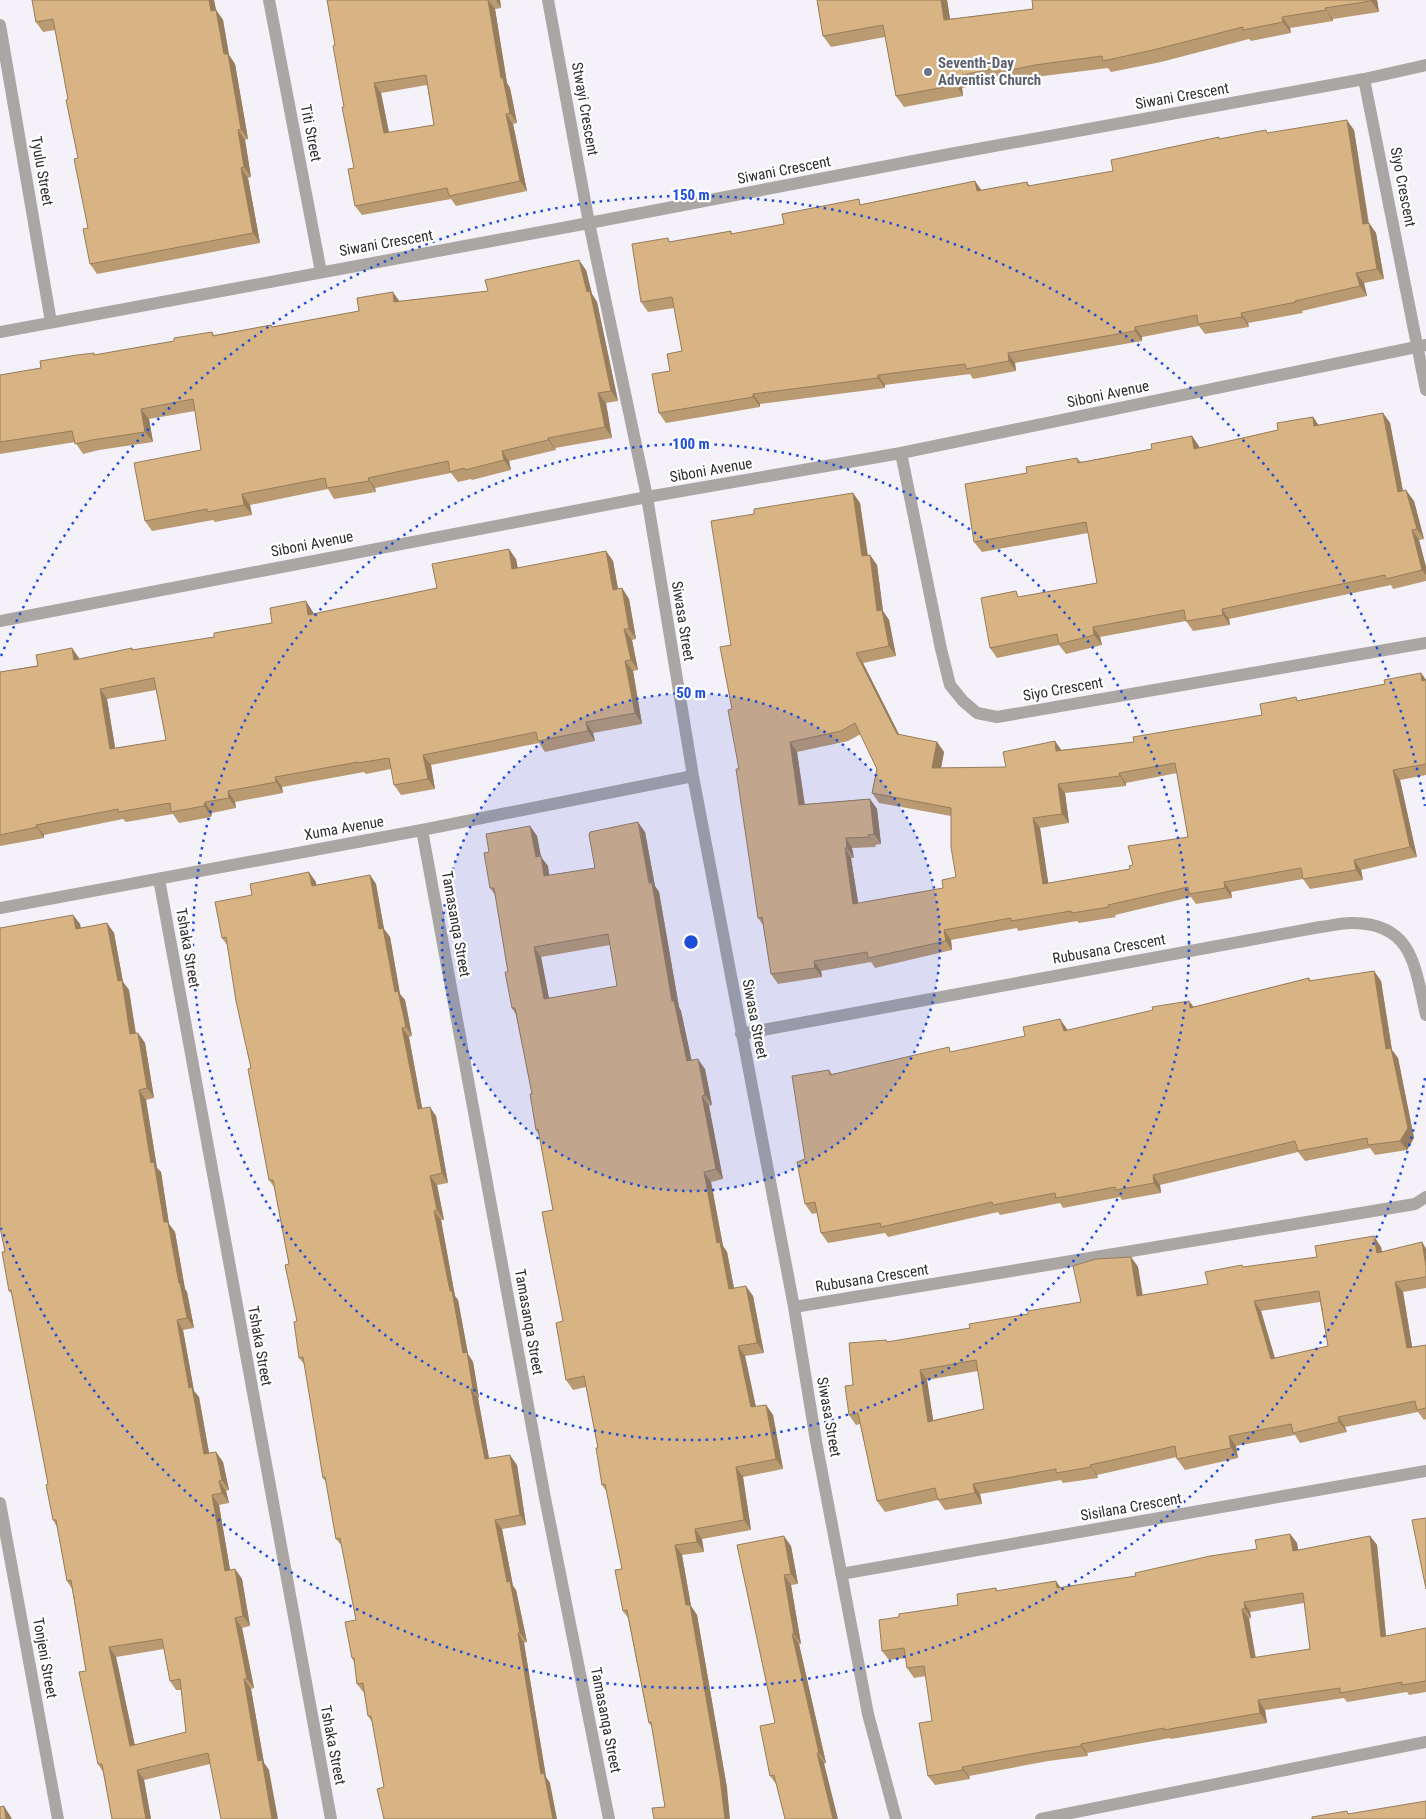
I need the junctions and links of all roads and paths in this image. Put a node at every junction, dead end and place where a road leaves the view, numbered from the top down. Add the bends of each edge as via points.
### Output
1 (269, 0) edge
2 (548, 0) edge
3 (0, 25) edge
4 (1426, 65) edge
5 (1364, 80) junction
6 (589, 223) junction
7 (322, 272) junction
8 (51, 322) junction
9 (0, 332) edge
10 (1422, 346) edge
11 (1426, 390) edge
12 (901, 454) junction
13 (647, 497) junction
14 (0, 621) edge
15 (1426, 643) edge
16 (692, 776) junction
17 (422, 830) junction
18 (159, 879) junction
19 (0, 908) edge
20 (1426, 1015) edge
21 (741, 1034) junction
22 (1426, 1197) edge
23 (794, 1307) junction
24 (1426, 1471) edge
25 (0, 1503) edge
26 (841, 1574) junction
27 (1426, 1742) edge
28 (58, 1819) edge
29 (331, 1819) edge
30 (609, 1819) edge
31 (896, 1819) edge
32 (1041, 1819) edge

1 - 7 street, Titi Street
2 - 6 street, Stwayi Crescent
3 - 8 street, Tyulu Street
4 - 5 street, Siwani Crescent
5 - 6 street, Siwani Crescent
5 - 10 street, Siyo Crescent
6 - 7 street, Siwani Crescent
6 - 13 street, Siwasa Street
7 - 8 street, Siwani Crescent
8 - 9 street, Siwani Crescent
10 - 11 street, Siyo Crescent
10 - 12 street, Siboni Avenue
12 - 13 street, Siboni Avenue
12 - 15 street, Siyo Crescent via 950,685 977,713 997,717
13 - 14 street, Siboni Avenue
13 - 16 street, Siwasa Street
16 - 17 street, Xuma Avenue
16 - 21 street, Siwasa Street
17 - 18 street, Xuma Avenue
17 - 30 street, Tamasanqa Street via 545,1498
18 - 19 street, Xuma Avenue
18 - 29 street, Tshaka Street
20 - 21 street, Rubusana Crescent via 1412,957 1402,940 1374,925 1353,922
21 - 23 street, Siwasa Street
22 - 23 street, Rubusana Crescent via 1416,1204
23 - 26 street, Siwasa Street
24 - 26 street, Sisilana Crescent
25 - 28 street, Tonjeni Street
26 - 31 street, Siwasa Street via 868,1714
27 - 32 street

